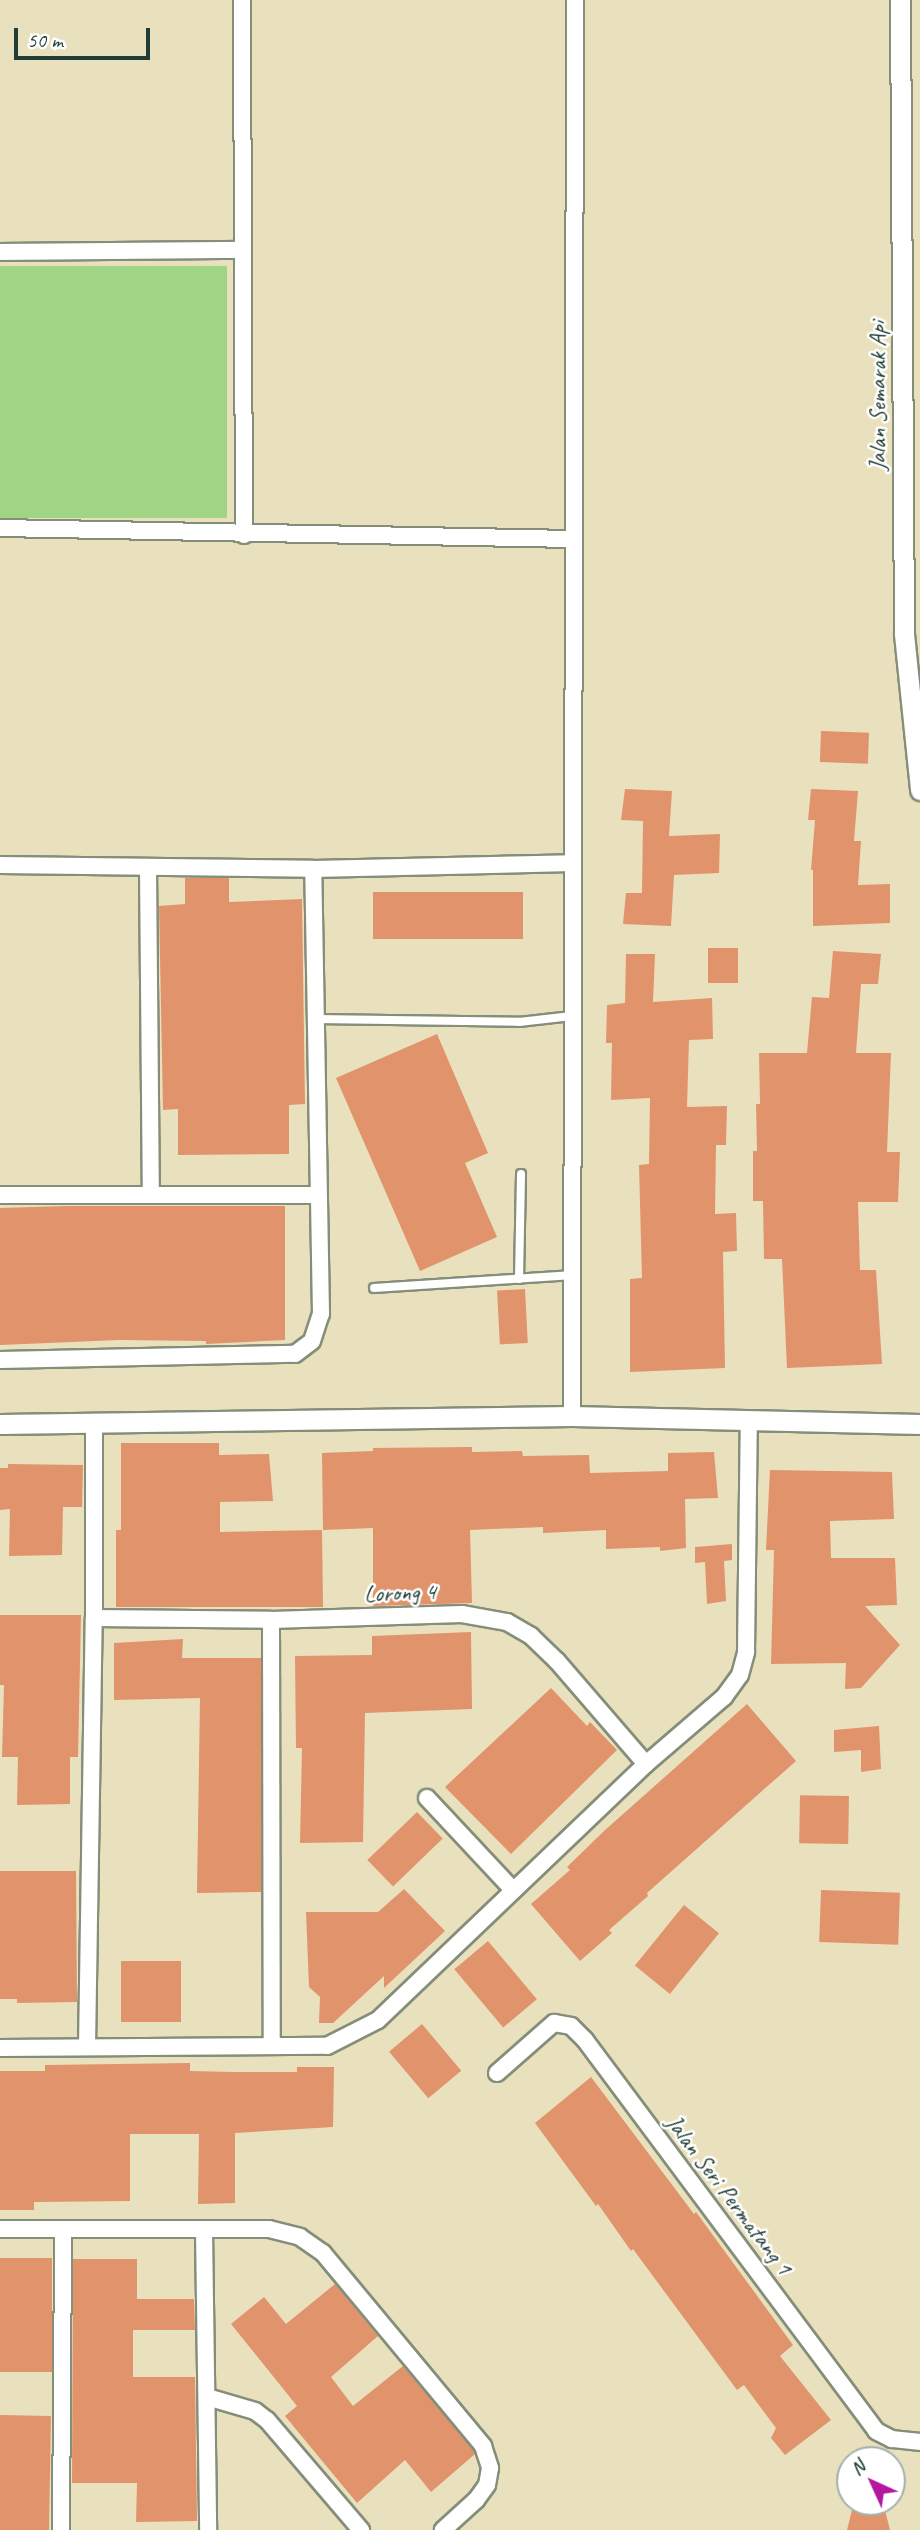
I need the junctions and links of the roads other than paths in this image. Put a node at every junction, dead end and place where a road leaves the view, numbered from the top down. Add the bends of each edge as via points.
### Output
1 (242, 0) edge
2 (575, 0) edge
3 (900, 0) edge
4 (243, 250) junction
5 (0, 252) edge
6 (911, 473) edge
7 (0, 528) edge
8 (244, 534) junction
9 (572, 539) junction
10 (920, 790) edge
11 (572, 863) junction
12 (0, 865) edge
13 (148, 867) junction
14 (313, 869) junction
15 (572, 1016) junction
16 (315, 1019) junction
17 (521, 1174) dead end
18 (151, 1194) junction
19 (0, 1195) edge
20 (317, 1195) junction
21 (574, 1275) junction
22 (519, 1279) junction
23 (374, 1288) dead end
24 (0, 1360) edge
25 (572, 1416) junction
26 (749, 1422) junction
27 (0, 1424) edge
28 (94, 1424) junction
29 (920, 1424) edge
30 (94, 1618) junction
31 (271, 1620) junction
32 (646, 1763) junction
33 (427, 1798) dead end
34 (513, 1890) junction
35 (272, 2045) junction
36 (87, 2047) junction
37 (0, 2048) edge
38 (497, 2073) dead end
39 (63, 2229) junction
40 (0, 2230) edge
41 (204, 2230) junction
42 (207, 2397) junction
43 (920, 2442) edge
44 (61, 2530) edge
45 (208, 2530) edge
46 (361, 2530) edge
47 (443, 2530) edge

1 - 4 street
2 - 9 street
3 - 6 street, Jalan Semarak Api
4 - 5 street
4 - 8 street
6 - 10 street, Jalan Semarak Api via 904,634
7 - 8 street
8 - 9 street
9 - 11 street
11 - 14 street
11 - 15 street
12 - 13 street
13 - 14 street
13 - 18 street
14 - 16 street
15 - 16 lane via 519,1022
15 - 21 street
16 - 20 street
17 - 22 lane
18 - 19 street
18 - 20 street
20 - 24 street via 321,1314 312,1341 295,1354
21 - 22 lane
21 - 25 street
22 - 23 lane
25 - 26 street
25 - 28 street
26 - 29 street
26 - 32 street via 746,1652 740,1675 724,1697
27 - 28 street
28 - 30 street
30 - 31 street, Lorong 4
30 - 36 street
31 - 32 street, Lorong 4 via 462,1614 507,1622 531,1636 556,1661
31 - 35 street
32 - 34 street
33 - 34 street
34 - 35 street via 361,2031 327,2046
35 - 36 street
36 - 37 street
38 - 43 street, Jalan Seri Permatang 1 via 554,2023 571,2026 876,2431 892,2439
39 - 40 street
39 - 41 street
39 - 44 street
41 - 42 street
41 - 47 street via 269,2229 300,2237 323,2253 483,2446 490,2468 487,2485
42 - 45 street
42 - 46 street via 246,2407 267,2420

